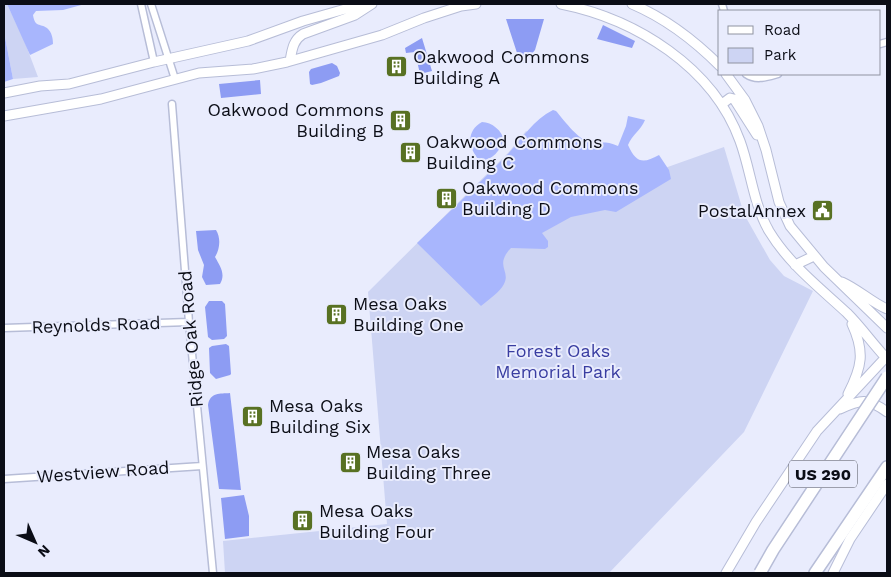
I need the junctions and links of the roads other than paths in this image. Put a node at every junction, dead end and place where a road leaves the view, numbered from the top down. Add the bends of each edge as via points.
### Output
1 (141, 4) edge
2 (151, 4) edge
3 (363, 4) edge
4 (372, 4) edge
5 (476, 4) edge
6 (567, 4) edge
7 (632, 4) edge
8 (168, 58) junction
9 (290, 61) junction
10 (154, 62) junction
11 (718, 64) edge
12 (727, 75) edge
13 (748, 75) edge
14 (774, 75) edge
15 (175, 79) junction
16 (4, 93) edge
17 (172, 104) dead end
18 (722, 104) junction
19 (4, 116) edge
20 (764, 143) junction
21 (814, 256) junction
22 (795, 265) junction
23 (835, 279) junction
24 (887, 309) edge
25 (848, 314) junction
26 (189, 322) junction
27 (4, 328) edge
28 (887, 328) edge
29 (887, 357) edge
30 (887, 376) edge
31 (844, 401) junction
32 (835, 412) junction
33 (887, 412) edge
34 (202, 466) junction
35 (887, 467) edge
36 (4, 478) edge
37 (887, 484) edge
38 (213, 573) edge
39 (726, 573) edge
40 (760, 573) edge
41 (815, 573) edge
42 (833, 573) edge

1 - 10 street
2 - 8 street
3 - 8 main road via 248,41
4 - 9 main road via 355,15 296,38
5 - 9 main road
6 - 18 main road via 647,35 687,66
7 - 11 main road via 678,30
8 - 10 main road
8 - 15 street
9 - 15 main road
10 - 16 main road via 69,84
12 - 20 main road via 745,100
13 - 14 street via 755,78
15 - 19 main road via 101,99
17 - 26 street, Ridge Oak Road
18 - 20 main road via 734,99
18 - 22 main road via 741,142 756,200 768,230
20 - 21 main road via 779,202 790,226
21 - 22 main road
21 - 23 main road
22 - 25 main road
23 - 24 main road
23 - 28 main road
25 - 29 main road
25 - 31 main road via 859,340 861,360
26 - 27 street, Reynolds Road
26 - 34 street, Ridge Oak Road
29 - 31 main road
30 - 40 highway, US 290, bridge
31 - 32 main road
32 - 33 main road via 856,401 875,403
32 - 39 main road via 785,478
34 - 36 street, Westview Road
34 - 38 street, Ridge Oak Road
35 - 41 highway, US 290
37 - 42 main road via 850,540

